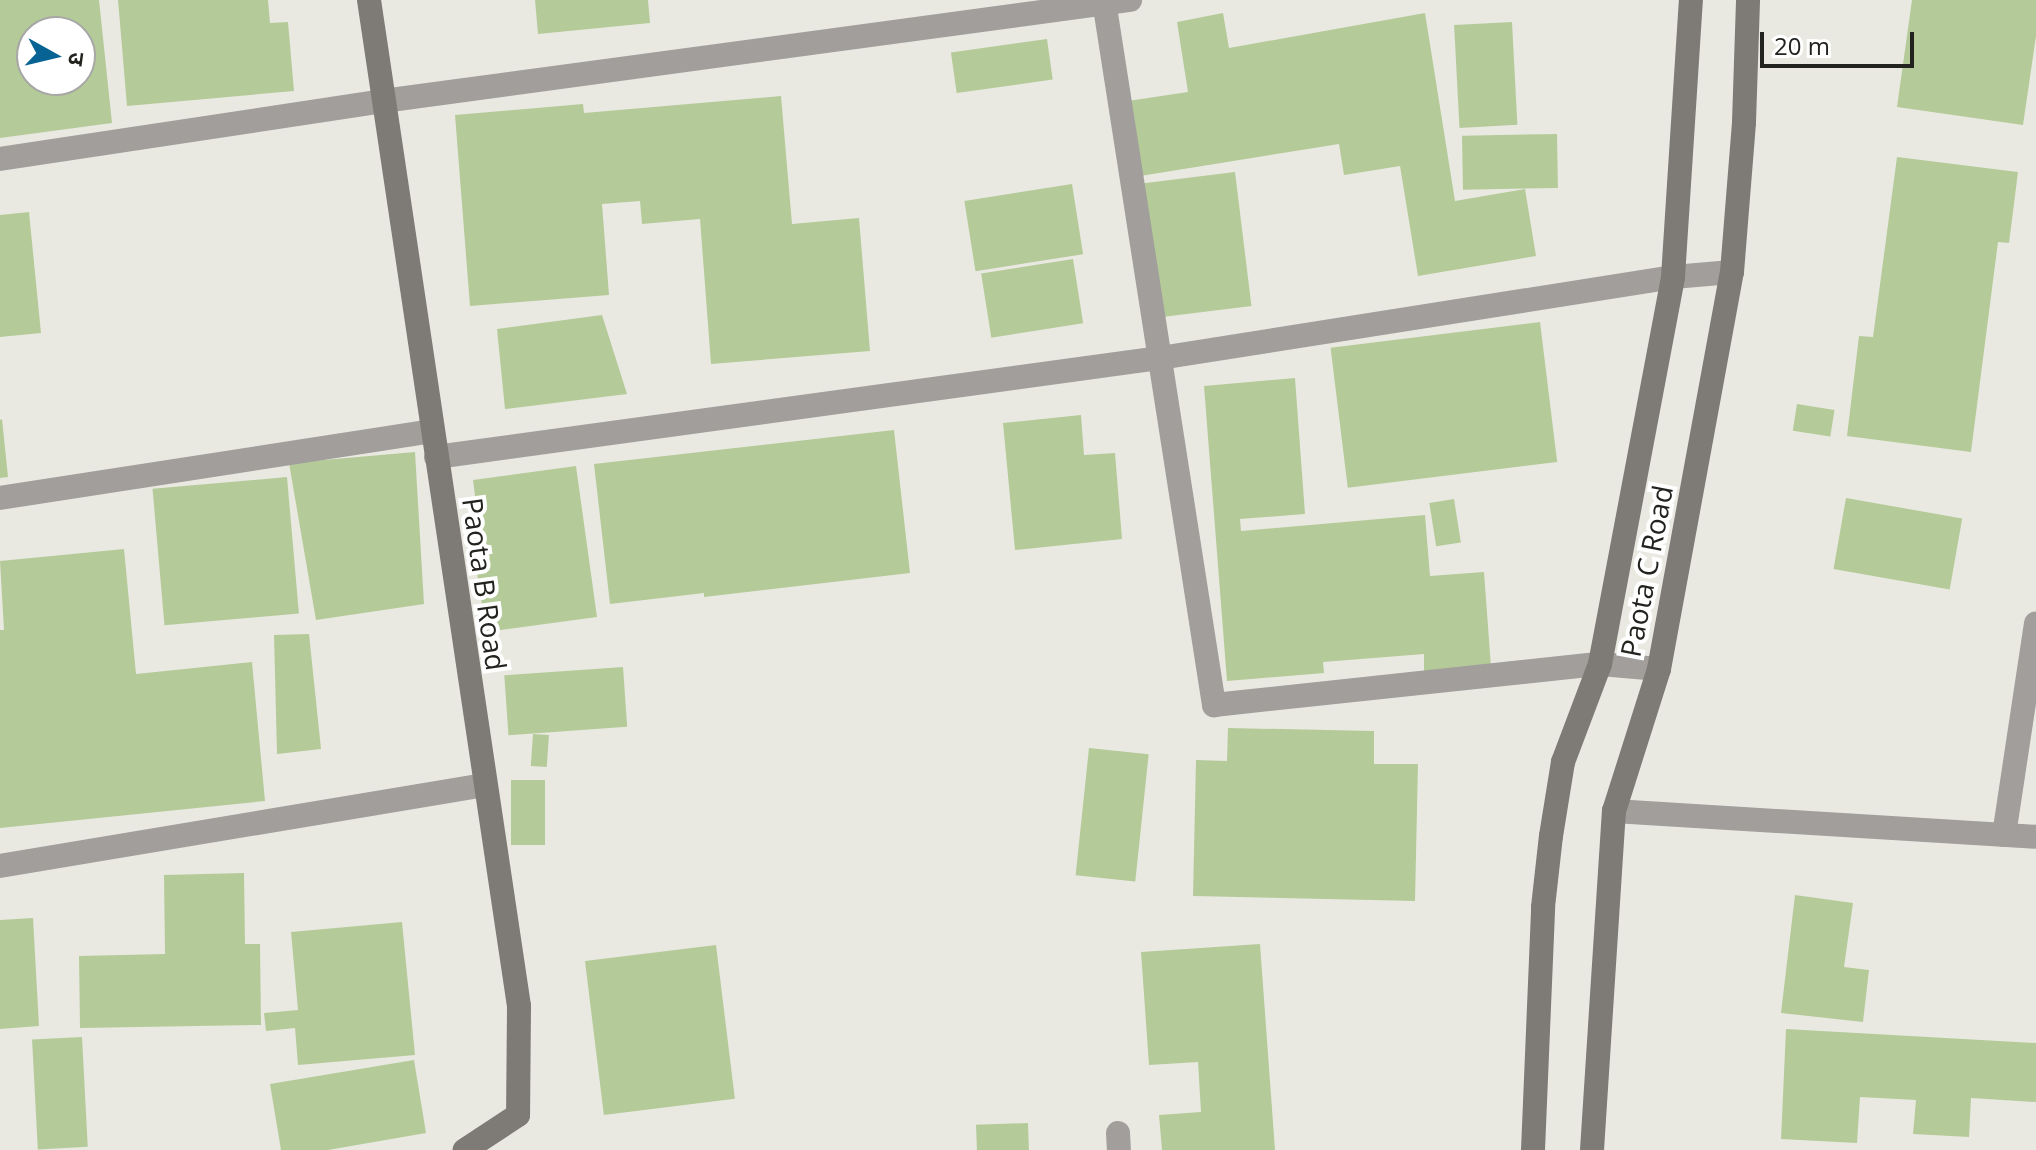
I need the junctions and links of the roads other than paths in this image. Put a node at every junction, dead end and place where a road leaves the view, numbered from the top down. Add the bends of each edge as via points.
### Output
1 (369, 0) edge
2 (1130, 0) edge
3 (1691, 0) edge
4 (1748, 0) edge
5 (1104, 1) edge
6 (383, 101) junction
7 (0, 159) edge
8 (1732, 272) junction
9 (1673, 277) junction
10 (1160, 358) junction
11 (432, 431) junction
12 (436, 457) junction
13 (0, 498) edge
14 (2036, 623) edge
15 (1600, 664) junction
16 (1659, 669) junction
17 (485, 785) junction
18 (1614, 811) junction
19 (2004, 835) junction
20 (2036, 837) edge
21 (0, 866) edge
22 (465, 1150) edge
23 (1533, 1150) edge
24 (1592, 1150) edge

1 - 6 street, Paota B Road
2 - 5 street
3 - 9 street
4 - 8 street, Paota C Road
5 - 6 street
5 - 10 street
6 - 7 street
6 - 11 street, Paota B Road
8 - 9 street
8 - 16 street, Paota C Road
9 - 10 street
9 - 15 street
10 - 12 street
10 - 15 street via 1214,705
11 - 12 street, Paota B Road
11 - 13 street
12 - 17 street, Paota B Road
14 - 19 street
15 - 16 street
15 - 23 street via 1563,762 1551,836
16 - 18 street, Paota C Road
17 - 21 street
17 - 22 street, Paota B Road via 519,1006 518,1115
18 - 19 street
18 - 24 street, Paota C Road
19 - 20 street

